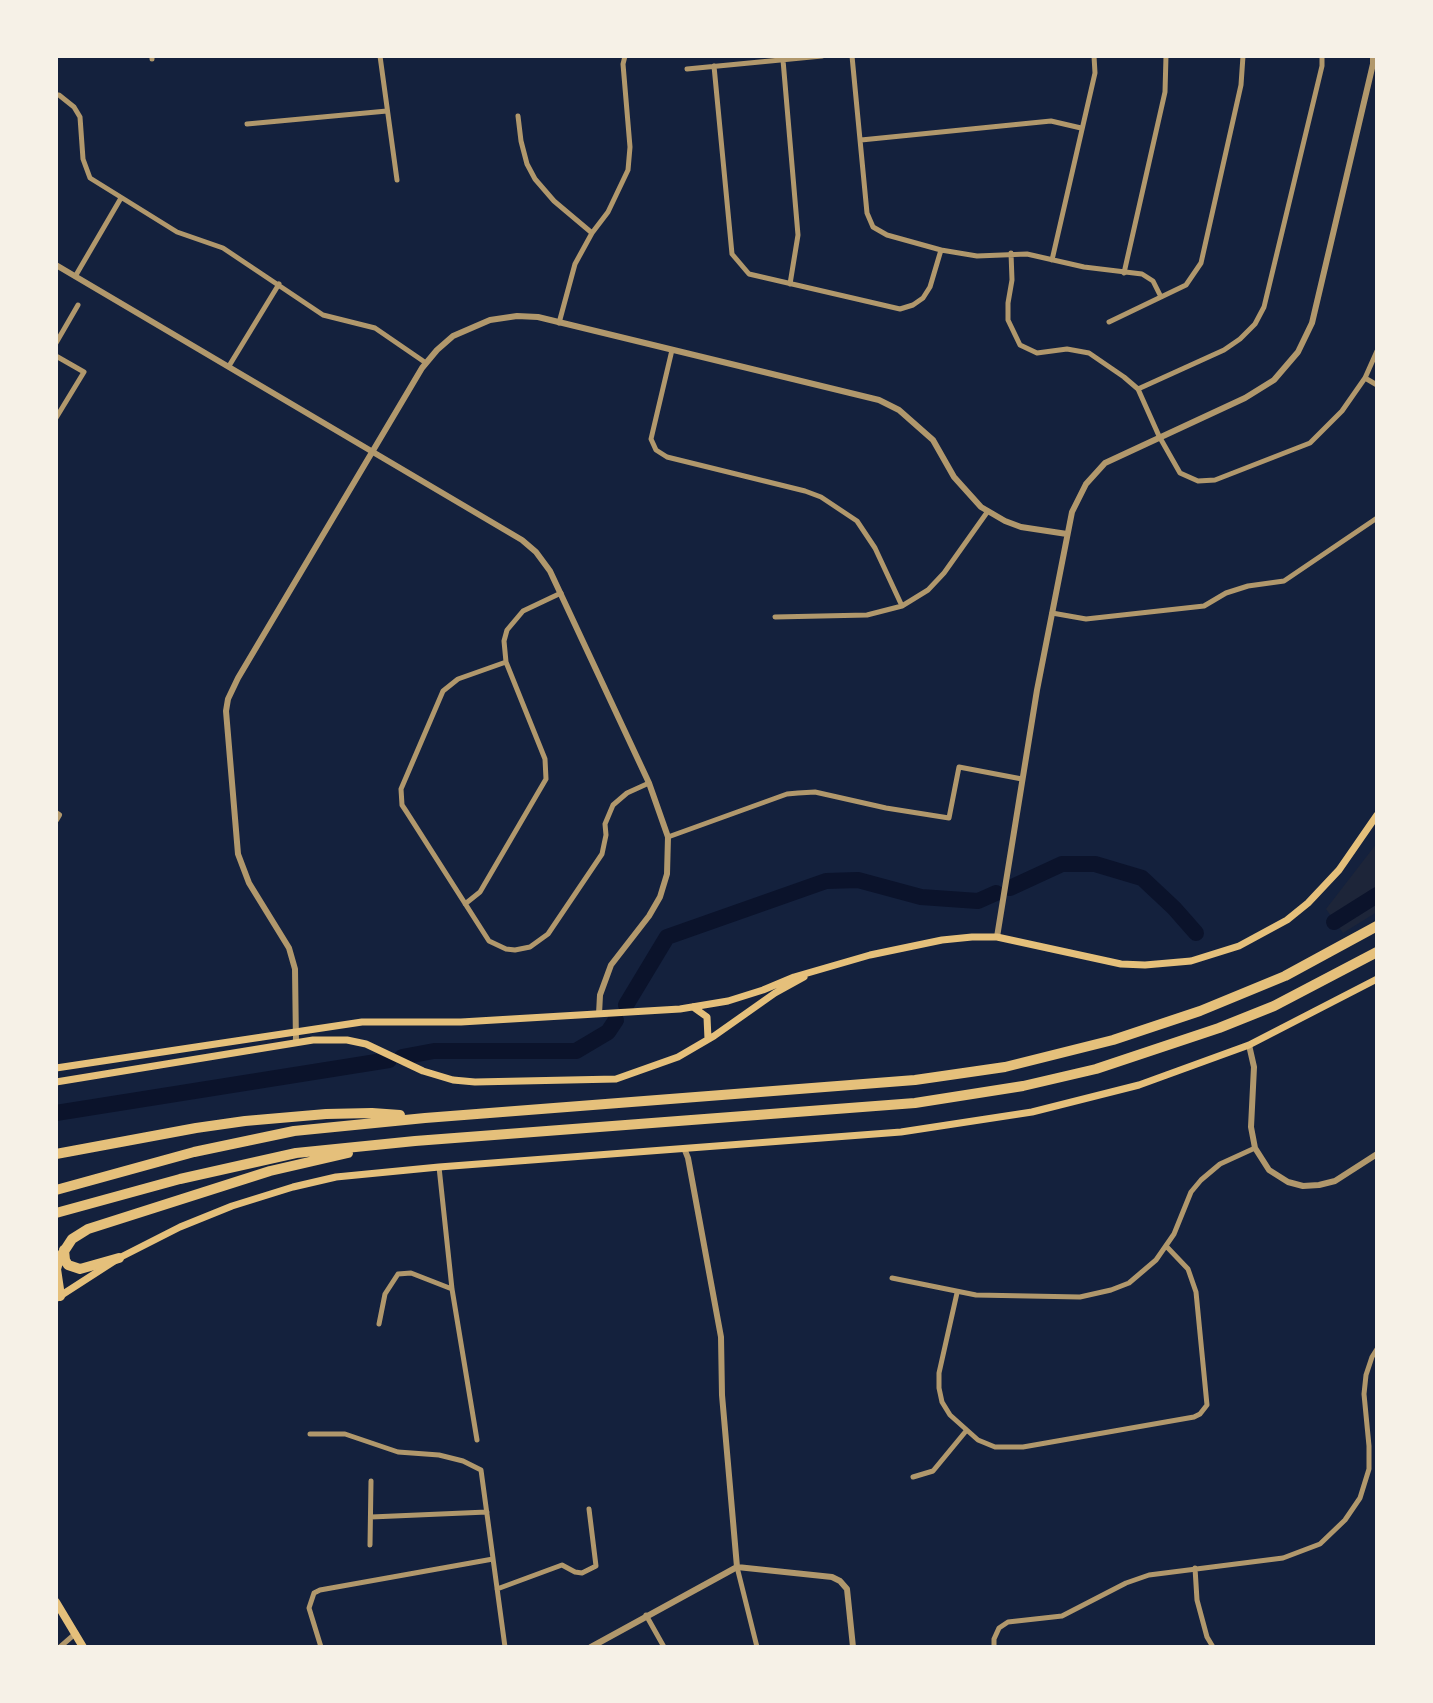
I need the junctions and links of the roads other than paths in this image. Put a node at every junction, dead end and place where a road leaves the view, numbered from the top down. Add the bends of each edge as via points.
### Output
1 (380, 56) edge
2 (625, 56) edge
3 (822, 56) edge
4 (852, 56) edge
5 (1094, 56) edge
6 (1166, 56) edge
7 (1243, 56) edge
8 (1322, 56) edge
9 (1373, 56) edge
10 (783, 60) junction
11 (714, 66) junction
12 (687, 69) dead end
13 (56, 94) edge
14 (387, 111) junction
15 (518, 116) dead end
16 (247, 124) dead end
17 (1081, 128) junction
18 (860, 140) junction
19 (397, 180) dead end
20 (121, 198) junction
21 (592, 233) junction
22 (941, 250) junction
23 (1011, 253) junction
24 (1052, 260) junction
25 (56, 265) edge
26 (1124, 272) junction
27 (76, 275) junction
28 (279, 284) junction
29 (790, 284) junction
30 (1161, 297) junction
31 (78, 305) dead end
32 (1109, 322) dead end
33 (559, 323) junction
34 (56, 344) edge
35 (672, 350) junction
36 (1377, 352) edge
37 (56, 356) edge
38 (426, 363) junction
39 (229, 366) junction
40 (1365, 378) junction
41 (1377, 385) edge
42 (1138, 389) junction
43 (56, 418) edge
44 (1159, 436) junction
45 (372, 452) junction
46 (989, 511) junction
47 (1377, 518) edge
48 (1067, 534) junction
49 (562, 593) junction
50 (902, 606) junction
51 (1052, 614) junction
52 (775, 617) dead end
53 (506, 662) junction
54 (1022, 779) junction
55 (649, 783) junction
56 (56, 813) edge
57 (1377, 815) edge
58 (56, 820) edge
59 (668, 837) junction
60 (465, 904) junction
61 (1377, 926) edge
62 (997, 937) junction
63 (1377, 952) edge
64 (831, 966) junction
65 (1377, 979) edge
66 (692, 1007) junction
67 (599, 1014) junction
68 (296, 1032) junction
69 (708, 1039) junction
70 (296, 1043) junction
71 (1249, 1045) junction
72 (56, 1068) edge
73 (56, 1082) edge
74 (425, 1118) junction
75 (393, 1143) junction
76 (684, 1148) junction
77 (1255, 1148) junction
78 (56, 1154) edge
79 (1377, 1154) edge
80 (439, 1167) junction
81 (56, 1190) edge
82 (56, 1213) edge
83 (1167, 1247) junction
84 (65, 1248) junction
85 (119, 1258) junction
86 (892, 1278) dead end
87 (452, 1289) junction
88 (957, 1293) junction
89 (58, 1297) edge
90 (379, 1324) dead end
91 (1377, 1349) edge
92 (966, 1431) junction
93 (310, 1434) dead end
94 (477, 1440) dead end
95 (913, 1477) dead end
96 (371, 1481) dead end
97 (589, 1509) dead end
98 (487, 1512) junction
99 (371, 1517) junction
100 (370, 1545) dead end
101 (493, 1559) junction
102 (737, 1567) junction
103 (1195, 1568) junction
104 (497, 1589) junction
105 (56, 1602) edge
106 (646, 1615) junction
107 (76, 1633) junction
108 (994, 1646) edge
109 (60, 1647) edge
110 (83, 1647) edge
111 (321, 1647) edge
112 (505, 1647) edge
113 (590, 1647) edge
114 (664, 1647) edge
115 (757, 1647) edge
116 (853, 1647) edge
117 (1213, 1647) edge

1 - 14 street
2 - 21 street via 628,170
3 - 10 street
4 - 18 street
5 - 17 street via 1095,73
6 - 26 street via 1165,92
7 - 30 street via 1241,85 1200,263 1185,285
8 - 42 street via 1264,307 1255,324 1224,350
9 - 44 street via 1312,323 1298,352 1274,380 1245,398
10 - 11 street
10 - 29 street via 798,236
11 - 12 street
11 - 29 street via 732,254 749,274
13 - 20 street via 80,117 83,159 90,178
14 - 16 street
14 - 19 street
15 - 21 street via 524,152 535,179
17 - 18 street via 1051,121
17 - 24 street
18 - 22 street via 867,213 873,227
20 - 27 street
20 - 28 street via 177,232 223,248
21 - 33 street via 575,264
22 - 23 street via 977,256
22 - 29 street via 923,298 900,309
23 - 24 street
23 - 42 street via 1007,303 1020,345 1037,353 1067,349 1089,354
24 - 26 street
25 - 27 street
26 - 30 street via 1153,281
27 - 39 street
28 - 38 street via 323,315 375,328
28 - 39 street
30 - 32 street
31 - 34 street
33 - 35 street
33 - 38 street via 517,316 489,320 453,336
35 - 46 street via 879,401 899,410 933,440 954,477
35 - 50 street via 651,439 656,450 667,457 821,497 857,521
36 - 40 street
37 - 43 street via 84,372
38 - 45 street
39 - 45 street
40 - 41 street
40 - 44 street via 1342,411 1310,443 1215,480 1198,481 1180,473
42 - 44 street
44 - 48 street via 1115,456 1099,470 1077,502
45 - 49 street via 522,540 551,571
45 - 68 street via 238,678 226,711 239,854 249,883 289,948 295,969
46 - 48 street via 1021,527
46 - 50 street via 944,573
47 - 51 street via 1284,581 1248,586 1204,606 1086,619
48 - 51 street
49 - 53 street via 523,611 513,621 504,642
49 - 55 street
50 - 52 street via 867,615
51 - 54 street
53 - 60 street via 545,759 545,779 480,892
53 - 60 street via 458,679 443,691 401,789 402,805
54 - 59 street via 959,767 949,818 815,792 798,793
54 - 62 street
55 - 59 street
55 - 60 street via 613,805 605,824 602,854 548,934 530,947 506,949 489,941
56 - 58 street
57 - 62 main road via 1339,870 1308,903 1266,933 1214,954 1177,962 1121,964
59 - 67 street via 667,874 660,897 611,965 600,995
61 - 74 highway via 1285,976 1200,1011 1113,1040 1005,1067 915,1080
62 - 64 main road via 942,940
63 - 75 highway via 1326,981 1219,1028 1096,1069 1023,1086 915,1103
64 - 66 main road via 728,1001
64 - 69 main road via 775,993
65 - 71 main road
66 - 67 main road
66 - 69 main road via 707,1017
67 - 68 main road via 362,1022
68 - 70 street
68 - 72 main road
69 - 70 main road via 678,1057 616,1079 475,1082 432,1074 348,1040
70 - 73 main road
71 - 76 main road via 1139,1085 1032,1112 901,1132
71 - 77 street via 1254,1067 1251,1127
74 - 78 highway via 372,1113 287,1116
74 - 81 highway via 338,1125 245,1140
75 - 82 highway via 251,1162
75 - 84 highway via 270,1171 106,1222 72,1239
76 - 80 main road
76 - 102 street via 721,1337
77 - 79 street via 1279,1178 1303,1186 1335,1181
77 - 83 street via 1220,1164 1201,1180
80 - 85 main road via 336,1177 292,1187 180,1227
80 - 87 street
83 - 88 street via 1129,1283 1096,1294
83 - 92 street via 1193,1281 1207,1394 1207,1405 1200,1413 1009,1448 995,1447
84 - 85 highway via 65,1260 73,1268
84 - 89 highway via 56,1269
85 - 89 main road
86 - 88 street
87 - 90 street via 411,1273 398,1274 385,1294
87 - 94 street
88 - 92 street via 939,1388 950,1415
91 - 103 street via 1364,1394 1369,1469 1360,1498 1345,1520 1320,1544 1283,1558
92 - 95 street via 933,1471
93 - 98 street via 345,1434 398,1452 463,1461 481,1470
96 - 99 street
97 - 104 street via 596,1566 582,1573 562,1565
98 - 99 street
98 - 101 street
99 - 100 street
101 - 104 street
101 - 111 street via 314,1592 309,1608
102 - 106 street
102 - 115 street
102 - 116 street via 840,1581 846,1589
103 - 108 street via 1126,1583 1062,1616 1008,1622 999,1628
103 - 117 street via 1198,1600
104 - 112 street
105 - 107 main road
106 - 113 street
106 - 114 street
107 - 109 street
107 - 110 main road

